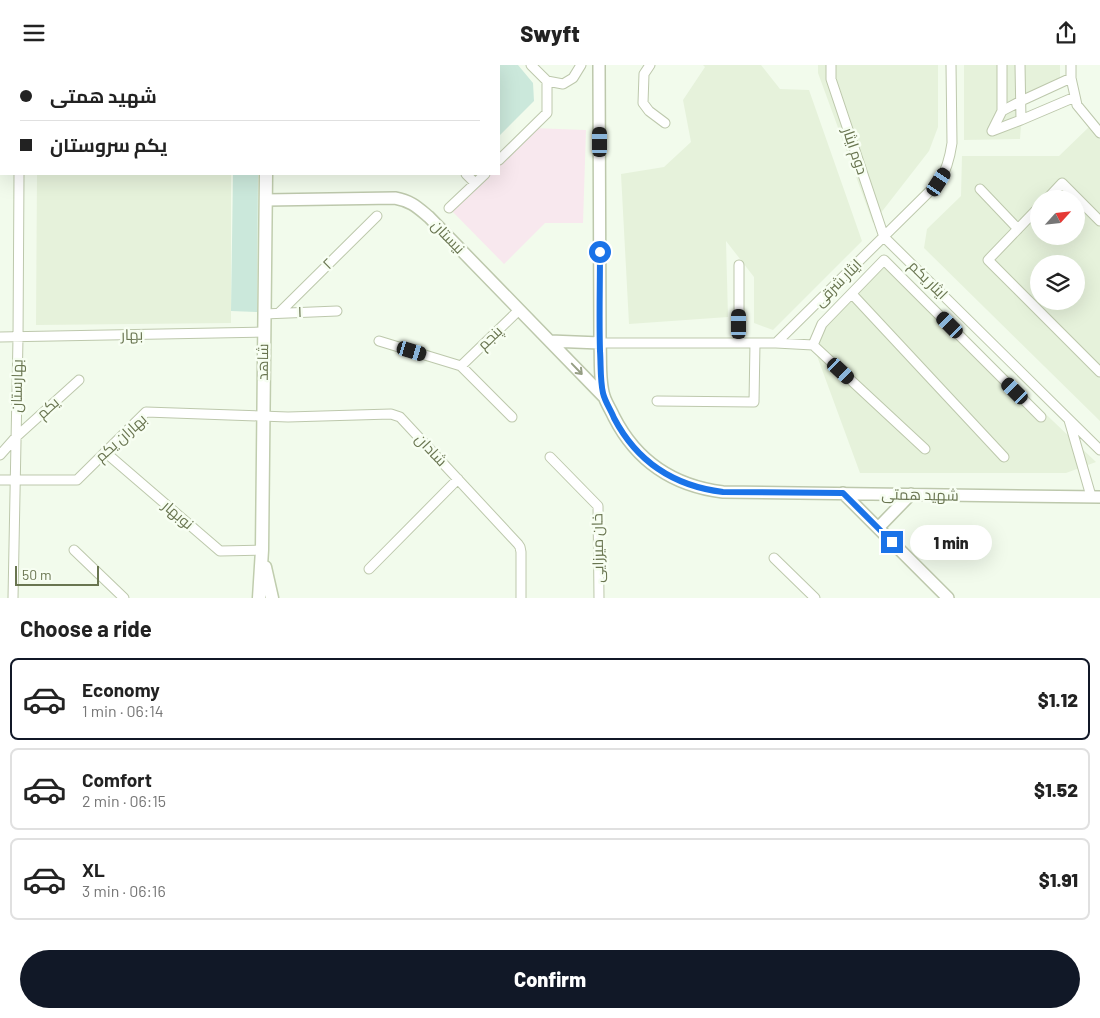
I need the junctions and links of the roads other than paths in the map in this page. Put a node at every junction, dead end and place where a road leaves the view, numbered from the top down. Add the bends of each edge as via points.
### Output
1 (531, 65) edge
2 (581, 65) edge
3 (599, 65) edge
4 (650, 65) edge
5 (831, 65) edge
6 (951, 65) edge
7 (1002, 65) edge
8 (1020, 65) edge
9 (1071, 65) edge
10 (1071, 78) junction
11 (547, 81) junction
12 (1075, 97) junction
13 (1021, 101) junction
14 (1002, 111) junction
15 (1021, 120) junction
16 (665, 123) dead end
17 (1100, 133) edge
18 (500, 159) edge
19 (19, 175) edge
20 (266, 175) edge
21 (467, 175) edge
22 (484, 175) edge
23 (475, 183) junction
24 (980, 189) dead end
25 (1055, 190) edge
26 (1069, 190) edge
27 (266, 201) junction
28 (1085, 206) edge
29 (449, 208) dead end
30 (376, 216) dead end
31 (1030, 216) edge
32 (1100, 221) edge
33 (1018, 229) junction
34 (884, 237) junction
35 (739, 265) dead end
36 (852, 294) junction
37 (519, 310) junction
38 (337, 311) dead end
39 (279, 313) junction
40 (264, 314) junction
41 (264, 332) junction
42 (0, 337) edge
43 (18, 338) junction
44 (379, 341) dead end
45 (550, 341) junction
46 (600, 343) junction
47 (738, 343) junction
48 (755, 343) junction
49 (776, 343) junction
50 (813, 345) junction
51 (461, 366) junction
52 (1100, 373) edge
53 (79, 380) dead end
54 (604, 397) junction
55 (657, 401) dead end
56 (263, 416) junction
57 (512, 417) dead end
58 (1041, 417) dead end
59 (1069, 419) junction
60 (16, 437) junction
61 (925, 449) dead end
62 (1100, 450) edge
63 (104, 452) junction
64 (0, 455) edge
65 (550, 457) dead end
66 (1004, 457) dead end
67 (458, 479) junction
68 (0, 480) edge
69 (15, 480) junction
70 (843, 493) junction
71 (911, 495) junction
72 (1095, 497) edge
73 (878, 528) junction
74 (262, 549) junction
75 (74, 550) dead end
76 (774, 558) dead end
77 (369, 569) dead end
78 (13, 598) edge
79 (124, 598) edge
80 (259, 598) edge
81 (272, 598) edge
82 (521, 598) edge
83 (599, 598) edge
84 (816, 598) edge
85 (948, 598) edge

1 - 11 street
2 - 11 street via 573,78 563,84
3 - 46 street, شهید همتی
4 - 16 street via 644,74 643,103
5 - 34 street, دوم ایثار via 830,79
6 - 34 street, ایثار شرقی via 952,143 945,173
7 - 14 street
8 - 13 street
9 - 10 street
10 - 12 street
10 - 13 street
11 - 18 street via 547,113
12 - 15 street
12 - 17 street via 1077,105
13 - 14 street
13 - 15 street
14 - 15 street via 992,131
19 - 43 street, بهارستان
20 - 27 main road, شاهد
21 - 23 street
22 - 23 street
23 - 29 street
24 - 33 street
25 - 26 street via 1062,183
27 - 37 street, نيستان via 405,200 429,217
27 - 40 main road, شاهد
28 - 32 street
30 - 39 street, ۲
31 - 33 street
33 - 52 street via 988,260
34 - 49 street, ایثار شرقی
34 - 59 street, ایثار یکم
35 - 47 street
36 - 50 street via 822,324
36 - 58 street via 884,260
36 - 66 street
37 - 45 street, نيستان
37 - 51 street, پنجم
38 - 39 street, ۱
39 - 40 street, ۱
40 - 41 main road, شاهد
41 - 43 street, بهار
41 - 56 main road, شاهد
42 - 43 street, بهار
43 - 60 street, بهارستان
44 - 51 street
45 - 46 street
45 -> 54 street, نيستان
46 - 47 street
46 - 54 street, شهید همتی
47 - 48 street
48 - 49 street
48 - 55 street via 754,402
49 - 50 street
50 - 61 street
51 - 57 street
53 - 60 street, یکم
54 - 70 street, شهید همتی via 631,444 654,466 678,481 723,492
56 - 63 street, بهاران یکم via 146,412
56 - 67 street, شادان via 396,415
56 - 74 main road, شاهد
59 - 62 street, ایثار یکم
59 - 72 street
60 - 64 street, یکم
60 - 69 street, بهارستان
63 - 69 street, بهاران یکم via 76,480
63 - 74 street, نوبهار via 220,551
65 - 83 street, خان میرزایی via 598,506
67 - 77 street
67 - 82 street, شادان via 520,547
68 - 69 street, بهاران یکم
69 - 78 street, بهارستان
70 - 71 street, شهید همتی
70 - 73 street
71 - 72 street, شهید همتی
71 - 73 street
73 - 85 street
74 - 80 main road
74 - 81 main road
75 - 79 street
76 - 84 street

